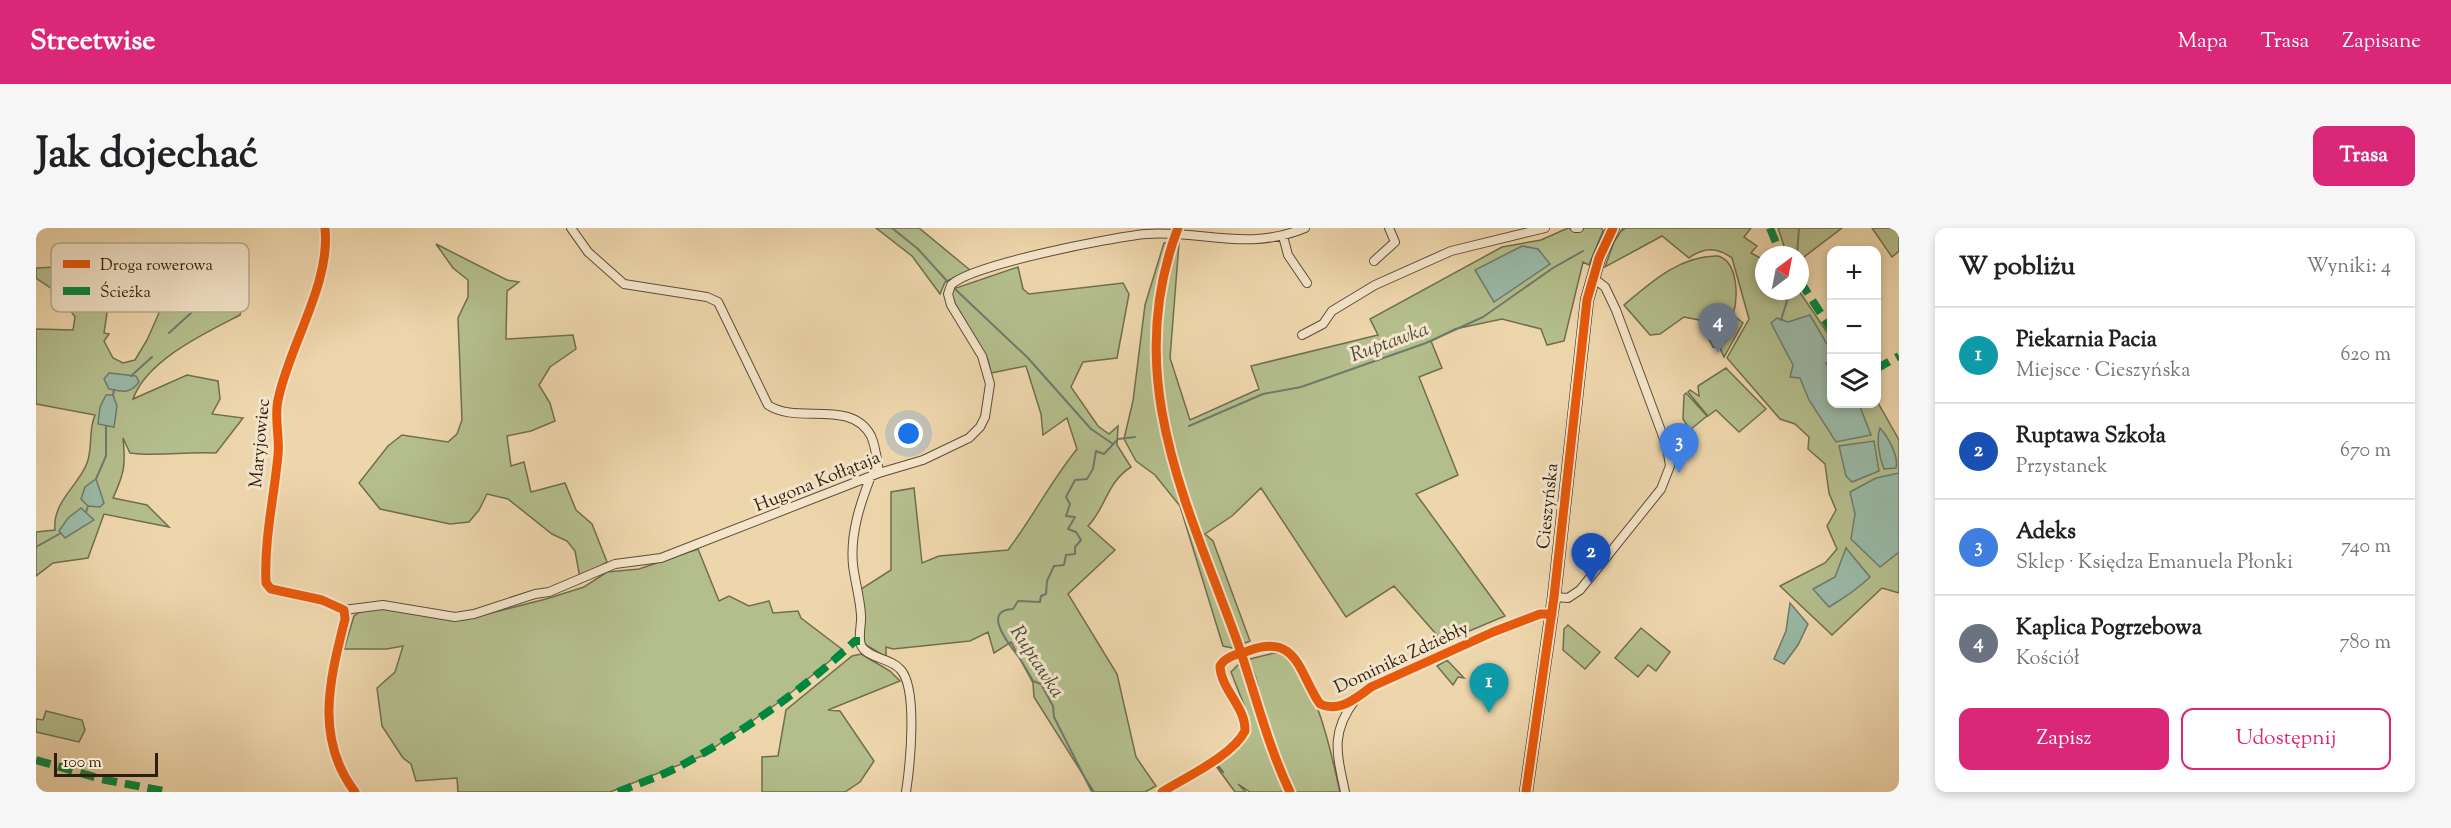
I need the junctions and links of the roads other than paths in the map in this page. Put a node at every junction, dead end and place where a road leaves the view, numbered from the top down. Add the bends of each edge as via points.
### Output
1 (325, 228) edge
2 (571, 228) edge
3 (1305, 228) edge
4 (1389, 228) edge
5 (1545, 228) edge
6 (1613, 228) edge
7 (1283, 236) junction
8 (1374, 261) dead end
9 (1592, 277) junction
10 (1307, 283) dead end
11 (1302, 335) dead end
12 (875, 474) junction
13 (1554, 597) junction
14 (344, 610) junction
15 (1552, 614) junction
16 (1357, 697) junction
17 (355, 792) edge
18 (906, 792) edge
19 (1162, 792) edge
20 (1345, 792) edge
21 (1526, 792) edge

1 - 14 street, Maryjowiec via 321,273 277,402 278,454 267,521 266,583 271,589 322,600
2 - 12 street via 588,252 624,284 718,302 768,405 783,412 835,415 854,421 871,437
3 - 7 street, Hugona Kołłątaja
4 - 8 street via 1395,242
5 - 11 street via 1451,251 1376,285 1332,311 1323,324
6 - 9 main road, Cieszyńska
7 - 10 street via 1288,255
7 - 12 street, Hugona Kołłątaja via 1250,241 1160,234 1136,236 1011,261 954,282 948,294 951,305 988,375 990,395 981,427 969,438 923,460
9 - 13 main road, Cieszyńska via 1582,334
9 - 13 street via 1605,287 1616,309 1667,447 1670,466 1661,489 1580,590 1568,598
12 - 14 street, Hugona Kołłątaja via 661,558 615,564 549,592 474,614 455,617 384,605
12 - 18 street via 857,517 853,542 860,641 864,649 891,662 905,676 912,759
13 - 15 main road, Cieszyńska
14 - 17 street via 328,698 329,738 340,768
15 - 16 street, Dominika Zdziebły via 1540,614 1493,632
15 - 21 main road, Cieszyńska
16 - 19 street, Dominika Zdziebły via 1326,707 1315,697 1300,664 1275,646 1255,648 1226,659 1220,666 1221,675 1243,718 1245,731 1226,752
16 - 20 street, Dominika Zdziebły via 1342,722 1335,748

